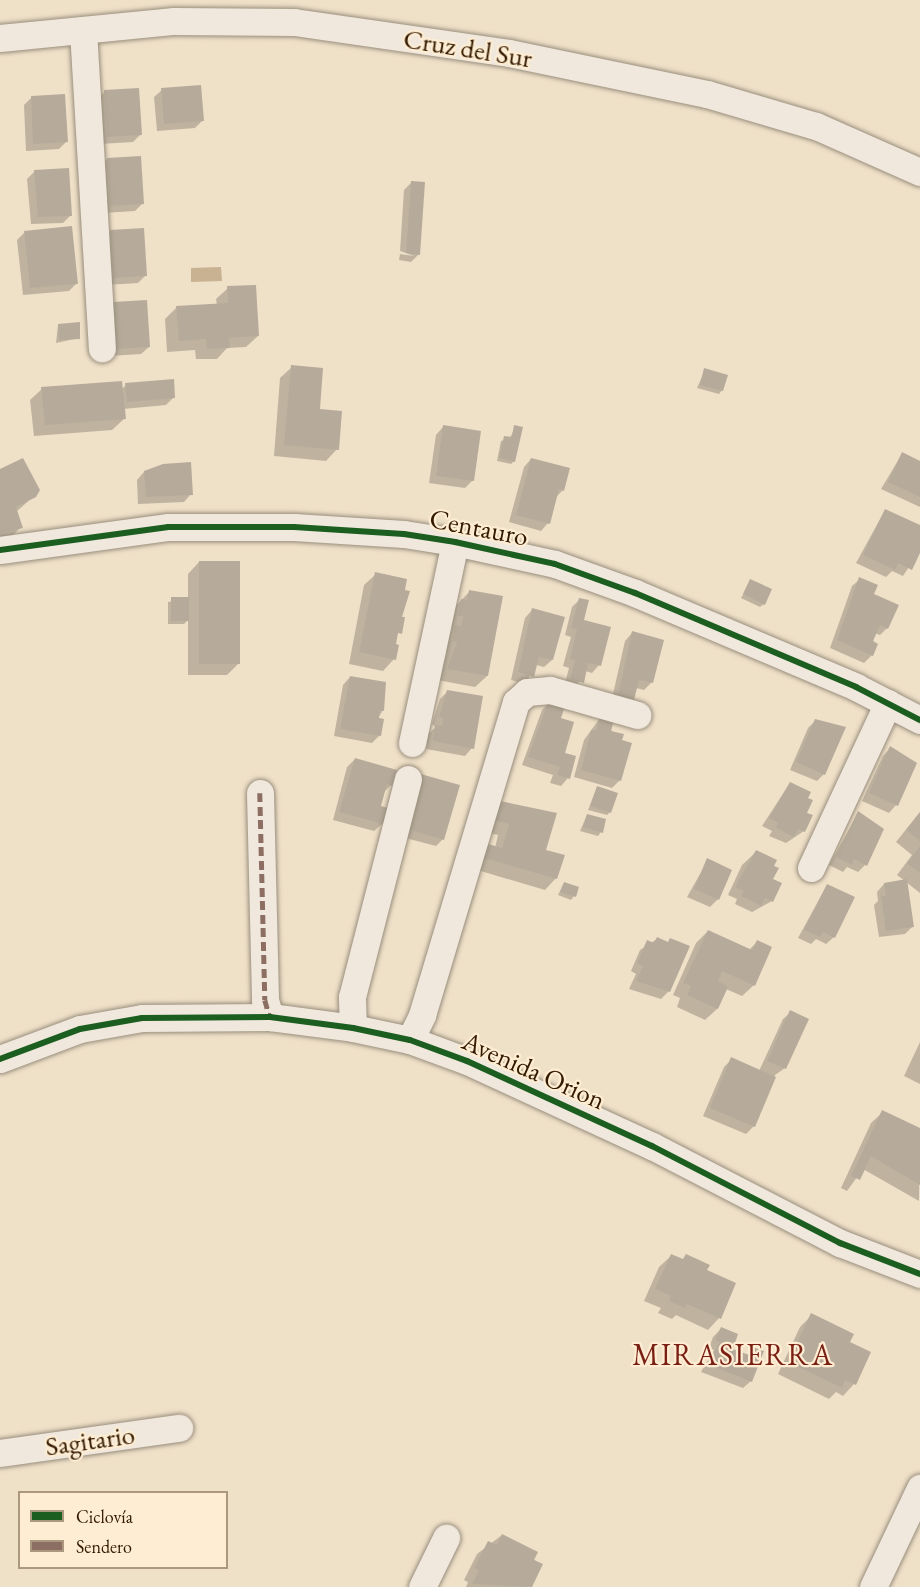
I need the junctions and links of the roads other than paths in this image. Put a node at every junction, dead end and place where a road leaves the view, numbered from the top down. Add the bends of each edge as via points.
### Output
1 (83, 30) junction
2 (0, 38) edge
3 (920, 172) edge
4 (102, 348) dead end
5 (455, 542) junction
6 (0, 550) edge
7 (888, 703) junction
8 (637, 715) dead end
9 (920, 720) edge
10 (412, 743) dead end
11 (408, 779) dead end
12 (260, 793) dead end
13 (811, 868) dead end
14 (270, 1017) junction
15 (353, 1028) junction
16 (410, 1040) junction
17 (0, 1059) edge
18 (920, 1274) edge
19 (179, 1428) dead end
20 (0, 1453) edge
21 (920, 1488) edge
22 (446, 1538) dead end
23 (422, 1587) edge
24 (873, 1587) edge

1 - 2 street, Cruz del Sur
1 - 3 street, Cruz del Sur via 174,21 294,21 509,53 707,94 816,126
1 - 4 street
5 - 6 street, Centauro via 404,534 294,527 168,527
5 - 7 street, Centauro via 555,564 635,593
5 - 10 street
7 - 9 street, Centauro
7 - 13 street
8 - 16 street via 550,690 527,692 516,702 422,1015
11 - 15 street via 352,997
12 - 14 street via 265,999
14 - 15 street, Avenida Orion
14 - 17 street, Avenida Orion via 142,1018 80,1029
15 - 16 street, Avenida Orion
16 - 18 street, Avenida Orion via 467,1061 652,1146 840,1243
19 - 20 street, Sagitario
21 - 24 street
22 - 23 street

